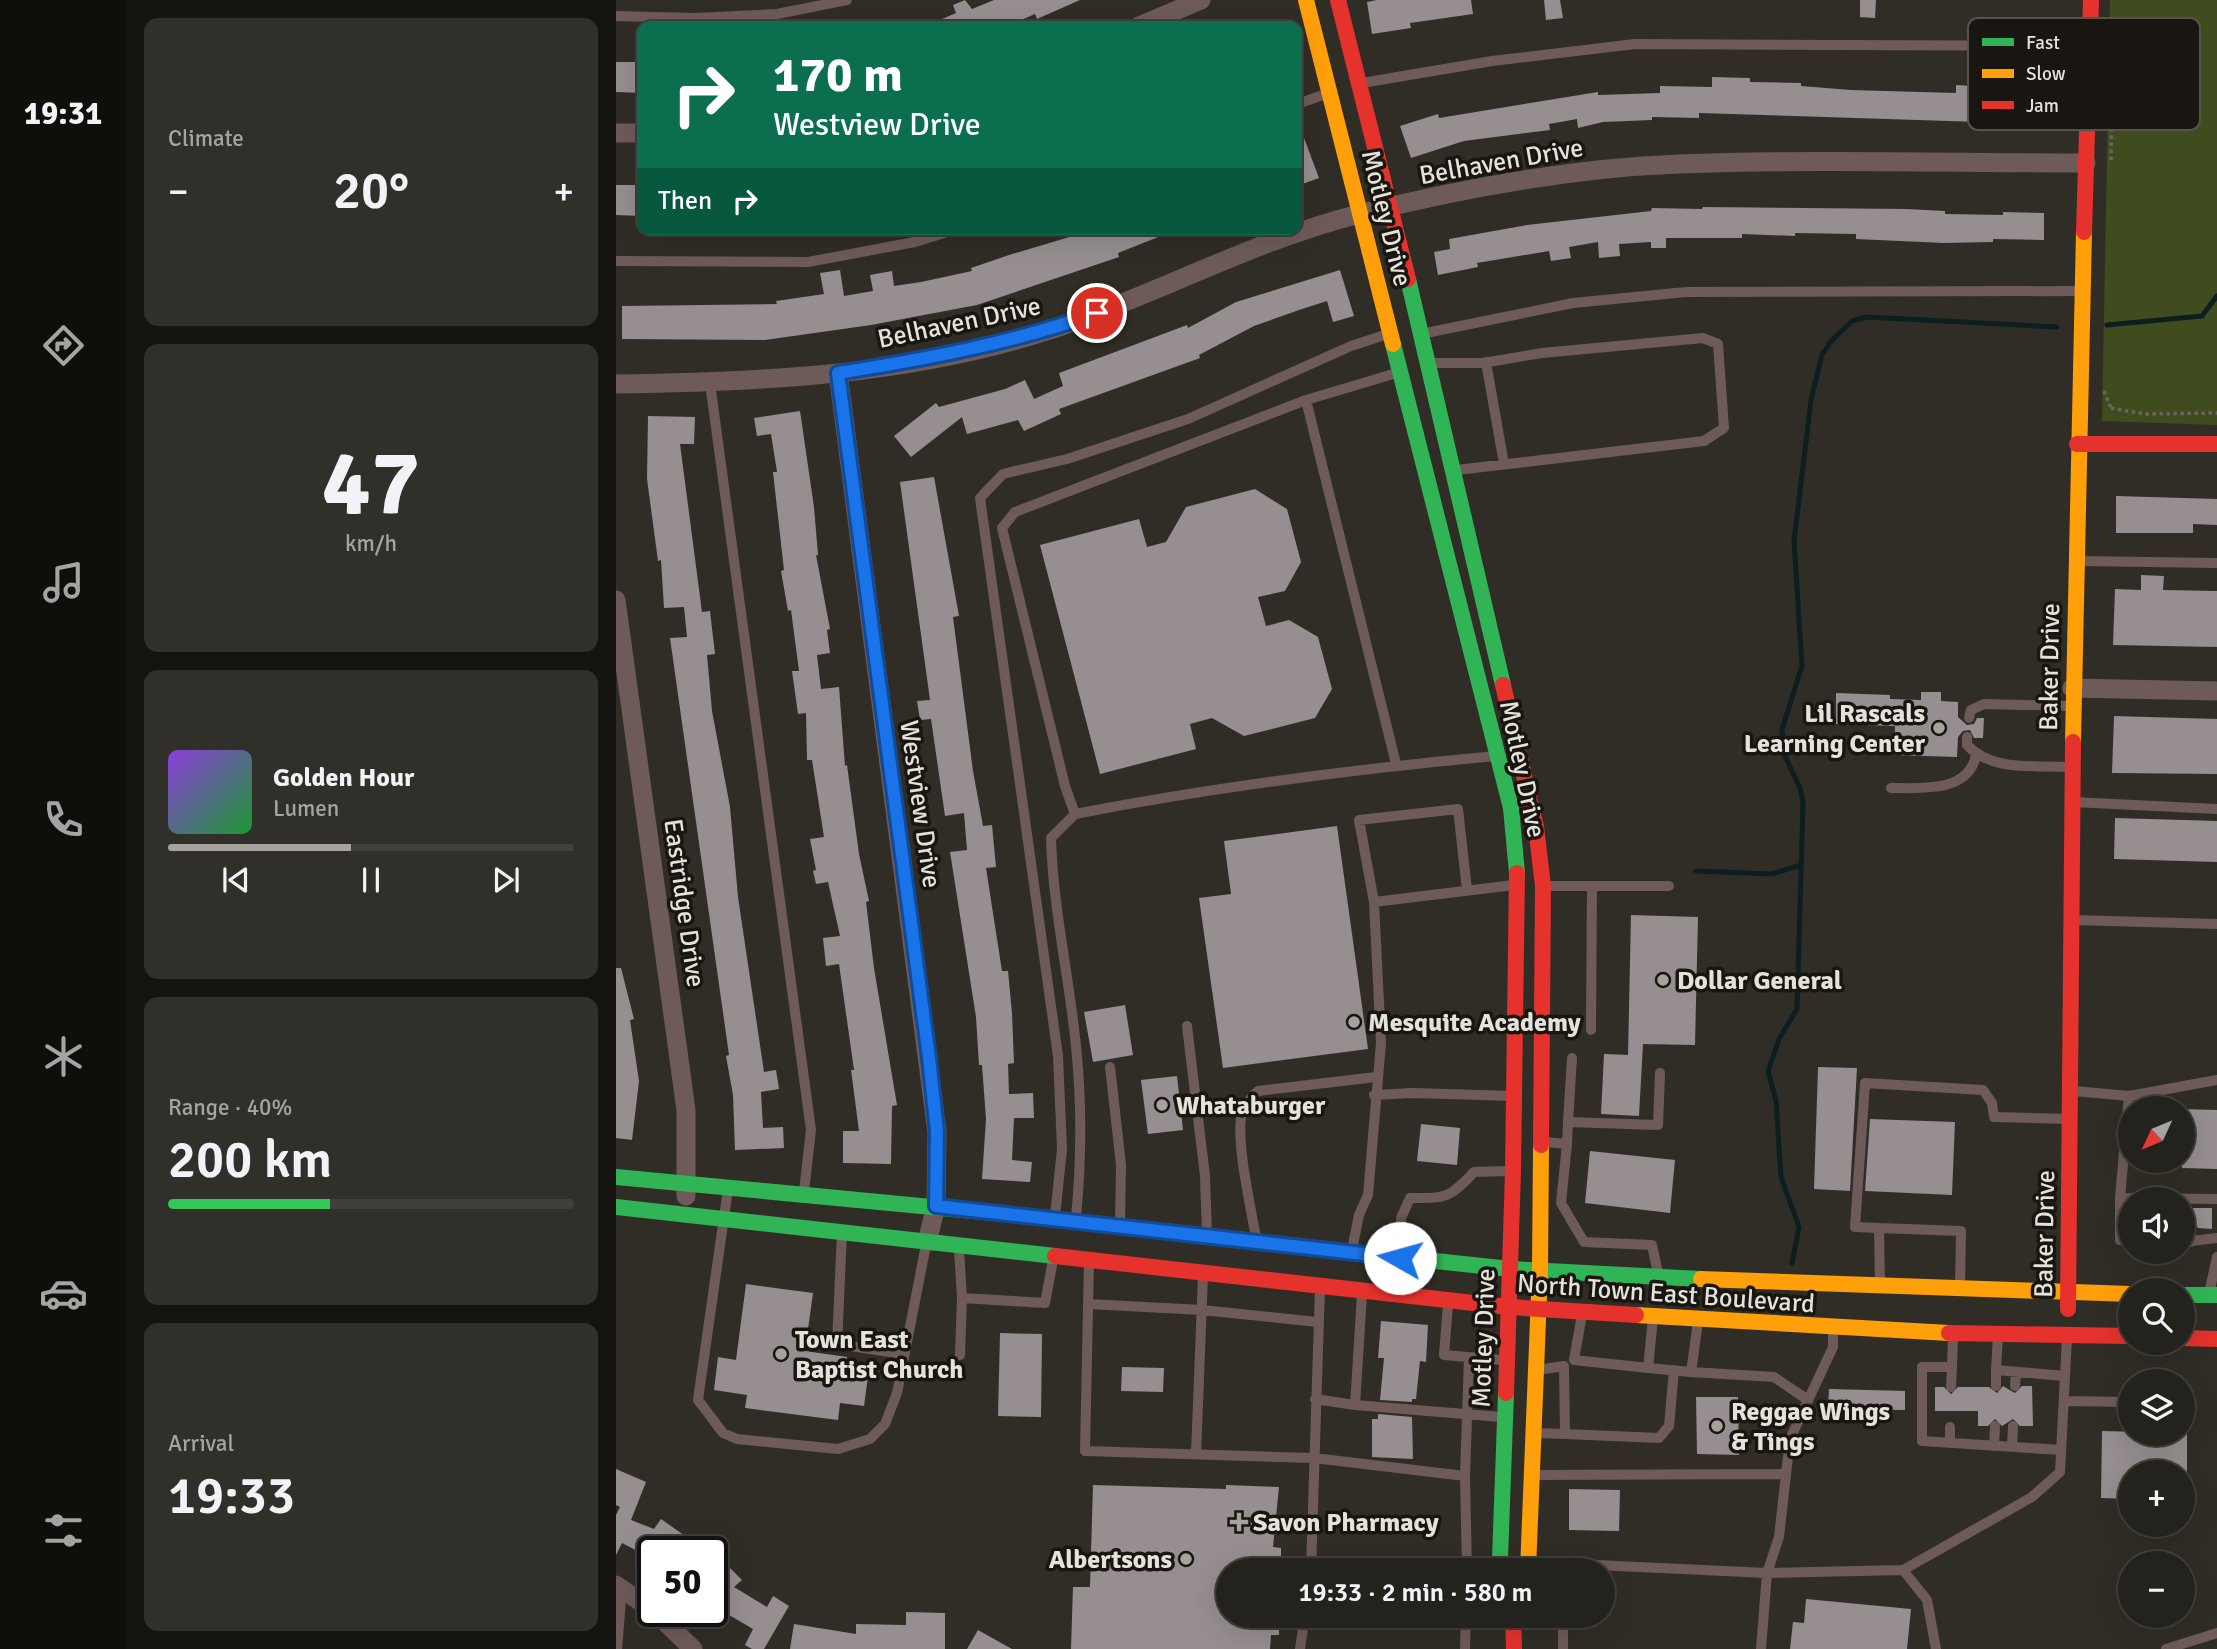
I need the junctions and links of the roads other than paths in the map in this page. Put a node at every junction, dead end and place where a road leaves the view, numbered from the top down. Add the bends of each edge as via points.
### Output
1 (847, 0) edge
2 (1201, 0) edge
3 (1306, 0) edge
4 (1338, 0) edge
5 (2091, 0) edge
6 (616, 16) edge
7 (2091, 18) edge
8 (1151, 21) edge
9 (1968, 45) edge
10 (1360, 83) junction
11 (1330, 92) junction
12 (1302, 102) edge
13 (2087, 130) edge
14 (616, 133) edge
15 (637, 134) edge
16 (2086, 163) junction
17 (1391, 207) junction
18 (1360, 214) junction
19 (1302, 231) edge
20 (938, 235) edge
21 (1289, 235) edge
22 (616, 261) edge
23 (2082, 291) junction
24 (1391, 333) junction
25 (1420, 334) junction
26 (1486, 362) junction
27 (1427, 363) junction
28 (1400, 372) junction
29 (838, 373) junction
30 (710, 383) junction
31 (616, 384) edge
32 (1306, 400) junction
33 (2077, 444) junction
34 (2217, 444) edge
35 (1504, 464) junction
36 (1452, 471) junction
37 (2075, 561) junction
38 (2217, 563) edge
39 (616, 600) edge
40 (2217, 691) edge
41 (2073, 697) junction
42 (1969, 718) dead end
43 (1967, 737) dead end
44 (1500, 755) junction
45 (1976, 755) junction
46 (1396, 764) junction
47 (2073, 767) junction
48 (1891, 788) dead end
49 (2073, 802) junction
50 (2217, 809) edge
51 (1075, 814) junction
52 (1518, 885) junction
53 (1543, 886) junction
54 (1592, 886) junction
55 (1669, 886) dead end
56 (1467, 890) junction
57 (1374, 902) junction
58 (2072, 920) junction
59 (2217, 924) edge
60 (1187, 1026) dead end
61 (1591, 1030) dead end
62 (1572, 1058) dead end
63 (1110, 1067) dead end
64 (1660, 1073) dead end
65 (1376, 1077) junction
66 (2217, 1080) edge
67 (1570, 1086) junction
68 (1541, 1087) junction
69 (2070, 1091) junction
70 (1374, 1095) junction
71 (1515, 1096) junction
72 (2129, 1096) joint
73 (2070, 1119) junction
74 (1568, 1122) junction
75 (1541, 1142) junction
76 (1567, 1144) junction
77 (1513, 1171) junction
78 (616, 1177) edge
79 (687, 1185) junction
80 (728, 1188) junction
81 (803, 1195) junction
82 (2217, 1199) edge
83 (2195, 1203) edge
84 (936, 1206) junction
85 (616, 1207) edge
86 (685, 1214) junction
87 (725, 1219) junction
88 (1054, 1220) junction
89 (1076, 1222) junction
90 (1120, 1227) junction
91 (1879, 1228) junction
92 (842, 1232) junction
93 (2217, 1238) edge
94 (2195, 1241) edge
95 (927, 1242) junction
96 (1256, 1242) junction
97 (959, 1245) junction
98 (1351, 1252) junction
99 (1205, 1254) junction
100 (1053, 1256) junction
101 (2217, 1257) edge
102 (1400, 1258) junction
103 (1090, 1260) junction
104 (1510, 1269) junction
105 (1540, 1270) junction
106 (1659, 1276) junction
107 (1320, 1286) junction
108 (1880, 1286) junction
109 (1960, 1289) junction
110 (1363, 1290) junction
111 (2068, 1293) junction
112 (2118, 1294) edge
113 (2195, 1295) edge
114 (2213, 1295) edge
115 (961, 1298) junction
116 (1448, 1300) junction
117 (1088, 1304) junction
118 (1509, 1307) junction
119 (1539, 1308) junction
120 (1202, 1310) junction
121 (1583, 1311) junction
122 (1653, 1317) junction
123 (1698, 1320) junction
124 (1317, 1322) junction
125 (1833, 1329) junction
126 (1952, 1334) junction
127 (2067, 1334) junction
128 (1998, 1335) junction
129 (2118, 1336) edge
130 (2195, 1338) edge
131 (2217, 1339) edge
132 (903, 1354) junction
133 (960, 1354) dead end
134 (1469, 1358) junction
135 (1507, 1360) junction
136 (1569, 1363) junction
137 (1952, 1367) junction
138 (1648, 1368) junction
139 (1537, 1370) junction
140 (1674, 1370) junction
141 (1996, 1370) junction
142 (2016, 1371) junction
143 (1692, 1372) junction
144 (2065, 1376) junction
145 (2015, 1386) dead end
146 (1951, 1387) dead end
147 (1996, 1387) dead end
148 (1315, 1399) junction
149 (1808, 1400) junction
150 (2064, 1401) junction
151 (2118, 1402) edge
152 (1355, 1405) junction
153 (1466, 1413) junction
154 (1505, 1417) junction
155 (1994, 1426) dead end
156 (2013, 1426) dead end
157 (1950, 1427) dead end
158 (1534, 1433) junction
159 (1564, 1434) junction
160 (1950, 1443) junction
161 (1994, 1446) junction
162 (2012, 1447) junction
163 (2061, 1450) junction
164 (1196, 1454) junction
165 (1314, 1458) junction
166 (1786, 1474) junction
167 (1533, 1475) junction
168 (1465, 1476) junction
169 (1311, 1558) edge
170 (1467, 1558) edge
171 (1500, 1558) edge
172 (1529, 1558) edge
173 (1615, 1569) edge
174 (1903, 1570) junction
175 (1766, 1573) junction
176 (619, 1587) edge
177 (637, 1599) edge
178 (670, 1627) edge
179 (1303, 1628) edge
180 (1466, 1628) edge
181 (1514, 1628) edge
182 (1563, 1628) edge
183 (2217, 1633) edge
184 (617, 1649) edge
185 (693, 1649) edge
186 (1300, 1649) edge
187 (1465, 1649) edge
188 (1514, 1649) edge
189 (1563, 1649) edge
190 (1761, 1649) edge
191 (1936, 1649) edge
192 (2166, 1649) edge

1 - 6 lane via 777,14
2 - 8 street
3 - 11 main road, Motley Drive
4 - 10 main road, Motley Drive
5 - 7 main road, Baker Drive
9 - 10 lane via 1635,44
10 - 17 main road, Motley Drive
11 - 12 lane
11 - 18 main road, Motley Drive
13 - 16 main road, Baker Drive
14 - 15 street
16 - 17 street, Belhaven Drive via 1677,164 1507,183
16 - 23 main road, Baker Drive
17 - 18 street, Belhaven Drive
17 - 25 main road, Motley Drive
18 - 19 street, Belhaven Drive
18 - 24 main road, Motley Drive
20 - 22 lane via 808,262
21 - 29 street, Belhaven Drive via 1051,329 927,359
23 - 25 lane via 1686,292 1573,303
23 - 33 main road, Baker Drive
24 - 28 main road, Motley Drive
24 - 88 lane via 1351,346 1188,419 1068,459 1003,474 980,498 1058,1056 1062,1149
25 - 27 main road, Motley Drive
26 - 27 lane
26 - 35 lane
26 - 35 lane via 1703,338 1718,344 1724,428 1704,441
27 - 28 main road
27 - 36 main road, Motley Drive
28 - 32 lane
28 - 44 main road, Motley Drive via 1460,617
29 - 30 street, Belhaven Drive
29 - 84 street, Westview Drive via 929,1058 937,1132
30 - 31 street, Belhaven Drive
30 - 81 lane via 811,1130
32 - 46 lane
32 - 51 lane via 1015,512 1002,528
33 - 34 main road
33 - 37 main road, Baker Drive
35 - 36 lane
36 - 53 main road, Motley Drive via 1536,827
37 - 38 lane
37 - 41 main road, Baker Drive
39 - 79 street, Eastridge Drive via 686,1110
40 - 41 street
41 - 42 lane via 1984,704 1975,707
41 - 47 main road, Baker Drive
43 - 45 lane via 1966,745
44 - 46 lane
44 - 52 main road, Motley Drive via 1511,808
45 - 47 lane via 1991,763
45 - 48 lane via 1968,773 1944,785
46 - 51 lane via 1189,792
47 - 49 main road, Baker Drive
49 - 50 lane
49 - 58 main road, Baker Drive
51 - 89 lane via 1051,838 1077,1058 1081,1165
52 - 53 main road
52 - 56 lane
52 - 71 main road, Motley Drive
53 - 54 lane
53 - 68 main road, Motley Drive
54 - 55 lane
54 - 61 lane
56 - 57 lane
56 - 57 lane via 1458,809 1359,820
57 - 65 lane via 1381,1009
58 - 59 lane
58 - 69 main road, Baker Drive
60 - 99 lane via 1205,1177
62 - 67 lane
63 - 90 lane via 1121,1165
64 - 74 lane via 1658,1125
65 - 70 lane
65 - 96 lane via 1258,1091 1249,1099 1240,1130
66 - 72 lane
67 - 68 lane
67 - 74 lane
68 - 75 main road, Motley Drive
69 - 72 lane
69 - 73 main road, Baker Drive
70 - 71 lane
70 - 98 lane via 1368,1195
71 - 77 main road, Motley Drive
73 - 91 lane via 1994,1118 1992,1103 1983,1090 1865,1083 1855,1227
73 - 111 main road, Baker Drive
74 - 76 lane
75 - 76 lane
75 - 105 main road, Motley Drive
76 - 106 lane via 1561,1203 1584,1242 1652,1245
77 - 102 lane via 1474,1172 1455,1193 1410,1198 1401,1218
77 - 104 main road, Motley Drive
78 - 79 main road, North Town East Boulevard
79 - 80 main road, North Town East Boulevard
79 - 86 street, Eastridge Drive
80 - 81 main road, North Town East Boulevard
80 - 87 lane
81 - 84 main road, North Town East Boulevard
82 - 83 lane
84 - 88 main road, North Town East Boulevard
84 - 95 street, Westview Drive
85 - 86 main road, North Town East Boulevard
86 - 87 main road, North Town East Boulevard
87 - 92 main road, North Town East Boulevard
87 - 132 lane via 698,1400 723,1433 737,1439 854,1447 885,1424 897,1393
88 - 89 main road, North Town East Boulevard
89 - 90 main road, North Town East Boulevard
90 - 99 main road, North Town East Boulevard
91 - 108 lane
91 - 109 lane via 1961,1231
92 - 95 main road, North Town East Boulevard
92 - 132 lane via 838,1343
93 - 94 lane
95 - 97 main road, North Town East Boulevard
95 - 132 lane
96 - 98 main road, North Town East Boulevard
96 - 99 main road, North Town East Boulevard
97 - 100 main road, North Town East Boulevard
97 - 115 lane
98 - 102 main road, North Town East Boulevard
99 - 103 main road, North Town East Boulevard
99 - 107 main road, North Town East Boulevard
99 - 120 lane
100 - 103 main road, North Town East Boulevard
100 - 115 lane via 1045,1303
101 - 114 lane
102 - 104 main road, North Town East Boulevard
103 - 117 lane
104 - 105 main road, North Town East Boulevard
104 - 118 main road, Motley Drive
105 - 106 main road, North Town East Boulevard
105 - 119 main road, Motley Drive
106 - 108 main road, North Town East Boulevard
107 - 110 main road, North Town East Boulevard
107 - 124 lane
108 - 109 main road, North Town East Boulevard
109 - 111 main road, North Town East Boulevard
110 - 116 main road, North Town East Boulevard
110 - 152 lane
111 - 112 main road, North Town East Boulevard
111 - 127 main road, Baker Drive
113 - 114 main road
115 - 133 lane
116 - 118 main road, North Town East Boulevard
116 - 134 lane via 1444,1356
117 - 120 lane
117 - 164 lane via 1084,1451
118 - 119 main road, North Town East Boulevard
118 - 135 main road, Motley Drive
119 - 121 main road, North Town East Boulevard
119 - 139 main road, Motley Drive
120 - 124 lane
120 - 164 lane
121 - 122 main road, North Town East Boulevard
121 - 136 lane
122 - 123 main road, North Town East Boulevard
122 - 138 lane
123 - 125 main road, North Town East Boulevard
123 - 143 lane
124 - 148 lane
125 - 126 main road, North Town East Boulevard
125 - 149 lane via 1833,1347
126 - 128 main road, North Town East Boulevard
126 - 137 lane
127 - 128 main road, North Town East Boulevard
127 - 129 main road, North Town East Boulevard
127 - 144 lane
128 - 141 lane
130 - 131 main road
134 - 135 lane
134 - 153 lane
135 - 154 main road, Motley Drive
136 - 138 lane
136 - 139 lane
136 - 159 lane
137 - 146 lane
137 - 160 lane via 1922,1367 1922,1441
138 - 140 lane
139 - 158 main road, Motley Drive
140 - 143 lane
140 - 159 lane via 1669,1426 1659,1438
141 - 142 lane
141 - 147 lane
142 - 144 lane
142 - 145 lane
143 - 149 lane via 1774,1377
144 - 150 lane
148 - 152 lane
148 - 165 lane
149 - 166 lane via 1790,1439
150 - 151 lane
150 - 163 lane
152 - 153 lane
153 - 154 lane
153 - 168 lane
154 - 171 main road, Motley Drive
155 - 161 lane
156 - 162 lane
157 - 160 lane
158 - 159 lane
158 - 167 main road, Motley Drive
160 - 161 lane
161 - 162 lane
162 - 163 lane
163 - 174 lane via 2060,1472 2032,1497
164 - 165 lane
165 - 168 lane
165 - 169 lane
166 - 167 lane
166 - 175 lane via 1779,1537
167 - 172 main road, Motley Drive
168 - 170 lane
173 - 175 lane
174 - 175 lane
174 - 191 lane via 1927,1600
175 - 190 lane
176 - 177 street
176 - 184 lane
178 - 185 street
179 - 186 lane
180 - 187 lane
181 - 188 main road
182 - 189 lane
183 - 192 lane

